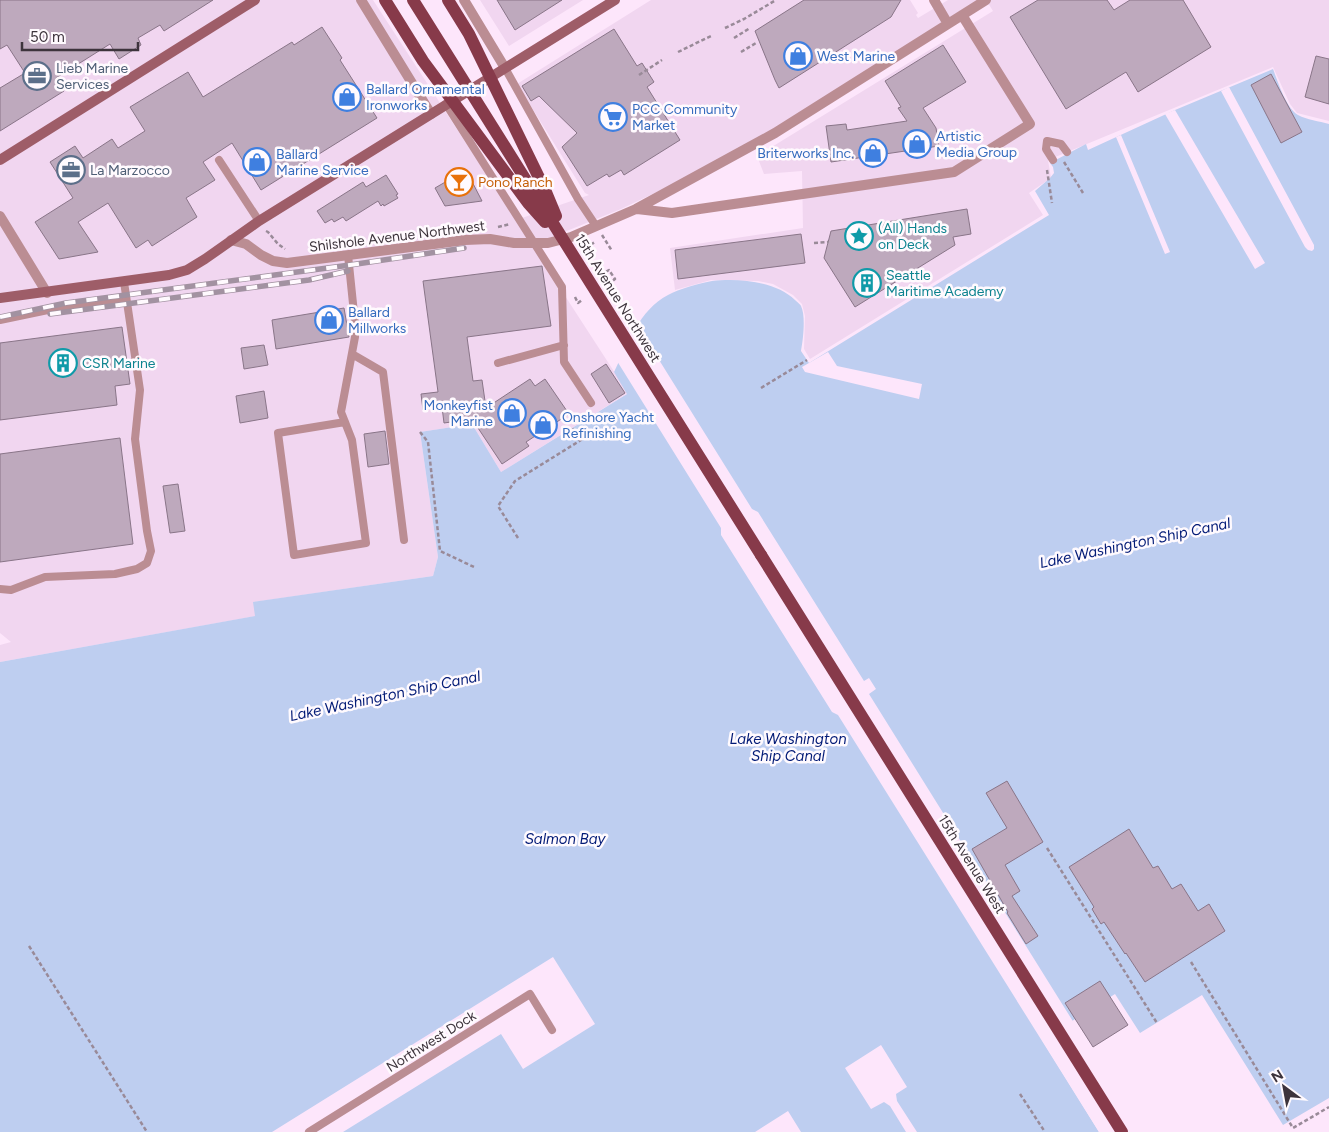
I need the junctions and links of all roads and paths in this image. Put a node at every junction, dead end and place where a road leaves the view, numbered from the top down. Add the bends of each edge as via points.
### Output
1 (255, 0) edge
2 (361, 0) edge
3 (385, 0) edge
4 (413, 0) edge
5 (448, 0) edge
6 (464, 0) edge
7 (615, 0) edge
8 (776, 0) edge
9 (934, 0) edge
10 (986, 0) edge
11 (974, 3) edge
12 (962, 15) junction
13 (948, 24) junction
14 (726, 28) dead end
15 (750, 28) dead end
16 (711, 36) dead end
17 (734, 38) dead end
18 (756, 43) dead end
19 (678, 52) dead end
20 (741, 52) dead end
21 (662, 60) dead end
22 (506, 68) junction
23 (639, 74) dead end
24 (446, 104) junction
25 (431, 114) junction
26 (1067, 152) dead end
27 (0, 160) edge
28 (219, 160) dead end
29 (1063, 161) dead end
30 (1050, 163) joint
31 (1083, 192) dead end
32 (1052, 203) dead end
33 (636, 209) junction
34 (0, 216) edge
35 (259, 221) junction
36 (521, 222) junction
37 (494, 228) dead end
38 (599, 229) junction
39 (268, 232) dead end
40 (231, 240) junction
41 (828, 242) dead end
42 (534, 243) junction
43 (814, 243) dead end
44 (612, 251) dead end
45 (292, 252) dead end
46 (571, 252) junction
47 (348, 255) junction
48 (609, 270) dead end
49 (124, 282) junction
50 (610, 283) dead end
51 (46, 293) junction
52 (572, 293) dead end
53 (0, 298) edge
54 (126, 299) junction
55 (582, 300) dead end
56 (0, 320) edge
57 (564, 345) junction
58 (352, 354) junction
59 (806, 360) dead end
60 (498, 362) dead end
61 (761, 388) dead end
62 (591, 403) dead end
63 (345, 422) junction
64 (572, 428) dead end
65 (420, 432) dead end
66 (518, 538) dead end
67 (404, 540) dead end
68 (474, 567) dead end
69 (0, 589) edge
70 (797, 612) joint
71 (1047, 848) dead end
72 (29, 946) dead end
73 (1191, 962) dead end
74 (1157, 1022) dead end
75 (552, 1030) dead end
76 (1020, 1094) dead end
77 (1329, 1107) edge
78 (147, 1132) edge
79 (310, 1132) edge
80 (1045, 1132) edge
81 (1122, 1132) edge

1 - 27 street
2 - 25 street
3 - 46 main road, bridge via 423,61 528,203
4 - 46 main road, 15th Avenue Northwest, bridge
5 - 46 main road, bridge via 477,50 546,192
6 - 22 street, 15th Avenue Northwest
7 - 22 street
8 - 14 path
9 - 13 street
10 - 11 street
11 - 12 street
12 - 13 street
12 - 33 street, Shilshole Avenue Northwest via 1030,124 954,172 672,213
13 - 33 street via 775,133
15 - 17 path
16 - 19 path
18 - 20 path
21 - 23 path
22 - 24 street
22 - 38 lane, 15th Avenue Northwest via 578,199
24 - 25 street
24 - 36 lane
25 - 35 street
26 - 30 lane via 1062,144 1047,141
28 - 35 lane
29 - 31 path
30 - 32 path
33 - 38 street, Shilshole Avenue Northwest
34 - 51 street
35 - 40 street
36 - 37 path
36 - 42 lane
38 - 42 street, Shilshole Avenue Northwest via 548,243
38 - 44 path
39 - 45 path via 278,244
40 - 47 street, Shilshole Avenue Northwest via 246,244 273,261 287,263
40 - 49 street via 187,270
41 - 43 path
42 - 47 street, Shilshole Avenue Northwest via 482,239
42 - 57 lane via 562,287
46 - 70 main road, 15th Avenue Northwest, bridge
47 - 58 lane via 355,323
48 - 50 path via 615,279
49 - 51 street
49 - 54 lane
51 - 53 street
52 - 55 path via 578,303
54 - 56 lane via 67,306
54 - 69 lane via 140,390 135,439 151,551 147,562 137,569 115,574 44,577 11,590
57 - 60 lane
57 - 62 lane via 564,362
58 - 63 lane via 340,412
58 - 67 lane via 383,372
59 - 61 path
63 - 63 lane via 278,433 294,554 366,543 352,440
64 - 66 path via 580,440 515,481 498,506
65 - 68 path via 428,442 440,551
70 - 81 main road, 15th Avenue West
71 - 74 path
72 - 78 path
73 - 77 path via 1293,1128
75 - 79 lane, Northwest Dock via 530,994
76 - 80 path

